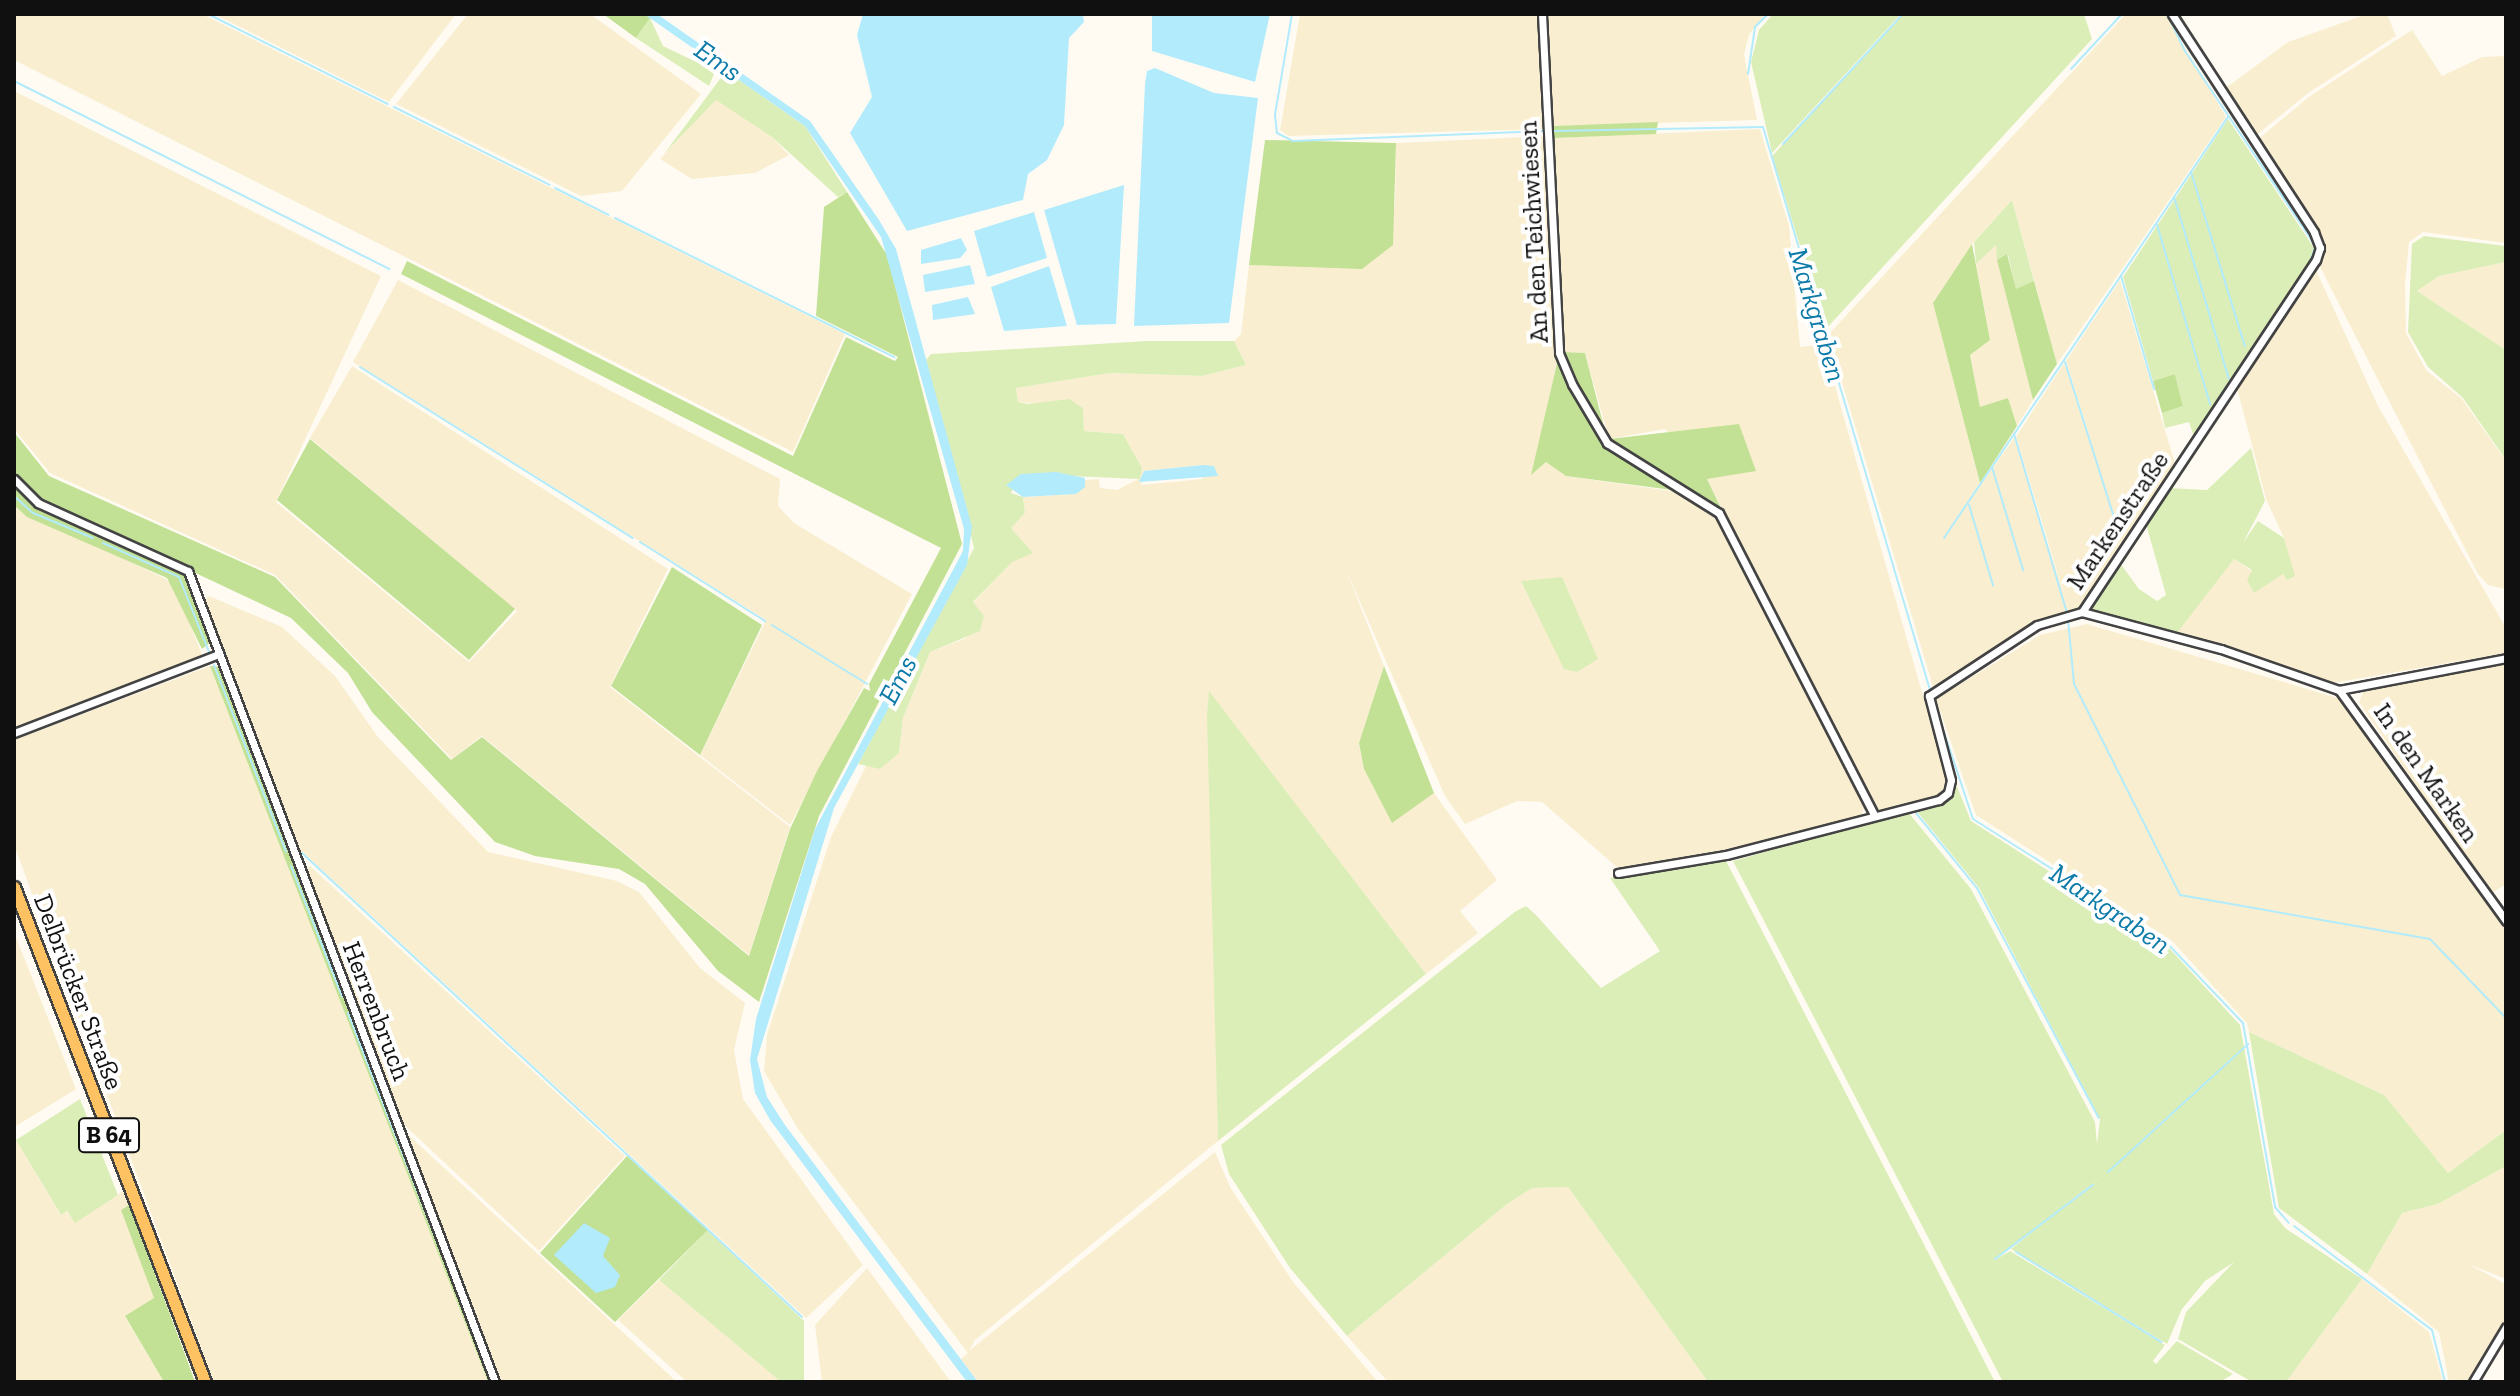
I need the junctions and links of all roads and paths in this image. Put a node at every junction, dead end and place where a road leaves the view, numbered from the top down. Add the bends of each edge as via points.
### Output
1 (1542, 14) edge
2 (2172, 14) edge
3 (14, 479) edge
4 (2082, 612) junction
5 (219, 654) junction
6 (2506, 658) edge
7 (2339, 690) junction
8 (14, 733) edge
9 (1874, 815) junction
10 (1618, 873) dead end
11 (14, 887) edge
12 (2506, 921) edge
13 (2506, 1327) edge
14 (2504, 1339) edge
15 (205, 1382) edge
16 (495, 1382) edge
17 (2473, 1382) edge

1 - 9 street, An den Teichwiesen via 1559,353 1607,443 1719,513
2 - 4 street, Markenstraße via 2320,248
3 - 5 street, Herrenbruch via 38,503 188,571
4 - 7 street, In den Marken via 2221,649
4 - 9 street, Markenstraße via 2037,625 1929,696 1951,780 1948,793 1939,800
5 - 8 street
5 - 16 street, Herrenbruch
6 - 7 street, In den Marken
7 - 12 street, In den Marken
9 - 10 street, Markenstraße via 1726,855
11 - 15 main road, Delbrücker Straße / B 64
13 - 14 street
14 - 17 street

